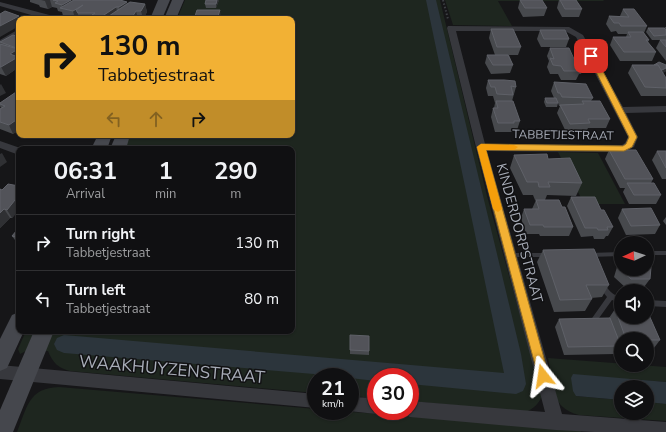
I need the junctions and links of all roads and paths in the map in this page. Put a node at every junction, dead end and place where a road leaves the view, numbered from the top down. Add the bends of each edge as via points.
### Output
1 (164, 0) edge
2 (178, 0) edge
3 (443, 0) edge
4 (0, 4) edge
5 (37, 16) edge
6 (157, 16) edge
7 (171, 16) edge
8 (451, 28) junction
9 (16, 34) edge
10 (0, 44) edge
11 (666, 109) edge
12 (619, 110) junction
13 (0, 144) edge
14 (481, 147) junction
15 (16, 150) edge
16 (654, 253) edge
17 (666, 253) edge
18 (510, 255) junction
19 (554, 255) edge
20 (614, 255) edge
21 (588, 257) edge
22 (600, 279) edge
23 (611, 297) junction
24 (614, 298) edge
25 (654, 303) edge
26 (666, 304) edge
27 (592, 322) edge
28 (16, 327) edge
29 (43, 334) edge
30 (0, 361) edge
31 (0, 372) edge
32 (25, 375) junction
33 (307, 400) edge
34 (419, 410) edge
35 (556, 422) junction
36 (666, 430) edge
37 (2, 432) edge

1 - 6 main road
2 - 7 main road
3 - 8 path
4 - 5 street
8 - 12 street, TABBETJESTRAAT via 572,31 579,35
8 - 14 street, KINDERDORPSTRAAT
9 - 10 street
11 - 12 street
12 - 14 street, TABBETJESTRAAT via 633,137 630,145 624,149
13 - 15 street
14 - 18 street, KINDERDORPSTRAAT
16 - 17 lane
18 - 19 lane
18 - 35 street, KINDERDORPSTRAAT
20 - 21 lane
22 - 23 lane via 605,292
23 - 24 lane
23 - 27 lane
25 - 26 lane
28 - 30 main road
29 - 32 main road
31 - 32 street, WAAKHUYZENSTRAAT
32 - 33 street, WAAKHUYZENSTRAAT
32 - 37 main road
34 - 35 street
35 - 36 street

